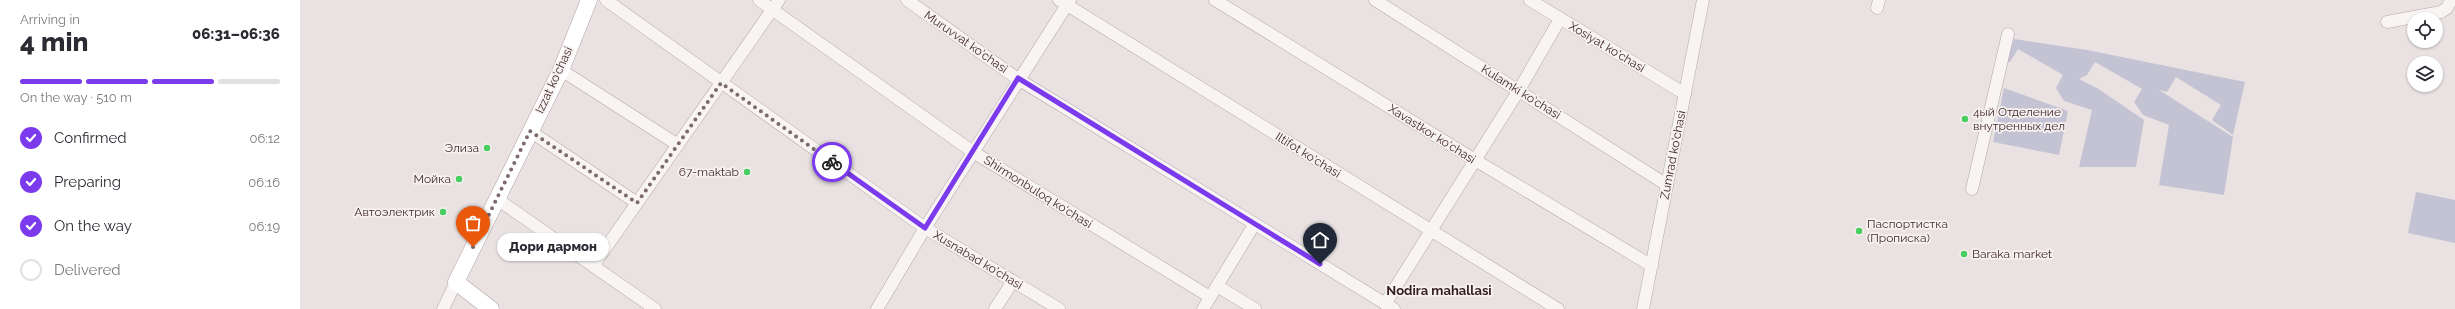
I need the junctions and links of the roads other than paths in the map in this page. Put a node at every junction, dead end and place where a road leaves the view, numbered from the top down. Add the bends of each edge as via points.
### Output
1 (589, 0) edge
2 (606, 0) edge
3 (759, 0) edge
4 (907, 0) edge
5 (1215, 0) edge
6 (1375, 0) edge
7 (1530, 0) edge
8 (1703, 0) edge
9 (2450, 0) edge
10 (1065, 2) edge
11 (776, 5) edge
12 (1560, 19) junction
13 (2387, 22) dead end
14 (2008, 34) dead end
15 (561, 70) junction
16 (1018, 78) junction
17 (721, 83) junction
18 (1519, 90) junction
19 (1685, 94) junction
20 (530, 131) junction
21 (678, 145) junction
22 (973, 152) junction
23 (1475, 160) junction
24 (1667, 185) junction
25 (1972, 189) dead end
26 (497, 199) junction
27 (637, 203) junction
28 (1254, 225) junction
29 (925, 228) junction
30 (1431, 231) junction
31 (593, 266) junction
32 (1652, 266) junction
33 (1013, 281) junction
34 (456, 282) junction
35 (1217, 286) junction
36 (1210, 297) junction
37 (1390, 306) edge
38 (443, 309) edge
39 (491, 309) edge
40 (655, 309) edge
41 (877, 309) edge
42 (995, 309) edge
43 (1059, 309) edge
44 (1203, 309) edge
45 (1255, 309) edge
46 (1558, 309) edge
47 (1643, 309) edge

1 - 15 main road, Izzat ko'chasi
2 - 17 street, Xusnabad ko'chasi
3 - 11 street, Shirmonbuloq ko'chasi
4 - 16 street, Muruvvat ko'chasi
5 - 23 street, Xavastkor ko'chasi
6 - 18 street, Kulamki ko'chasi
7 - 12 street, Xosiyat ko'chasi
8 - 19 street, Zumrad ko'chasi
9 - 13 street via 2448,8 2441,12
10 - 16 street
10 - 30 street, Iltifot ko'chasi
11 - 17 street
11 - 22 street, Shirmonbuloq ko'chasi
12 - 18 street
12 - 19 street, Xosiyat ko'chasi
14 - 25 street
15 - 20 main road, Izzat ko'chasi
15 - 21 street
16 - 22 street
16 - 28 street, Muruvvat ko'chasi
17 - 21 street
17 - 29 street, Xusnabad ko'chasi
18 - 23 street
18 - 24 street, Kulamki ko'chasi
19 - 24 street, Zumrad ko'chasi
20 - 26 main road, Izzat ko'chasi
20 - 27 street
21 - 27 street
22 - 29 street
22 - 36 street, Shirmonbuloq ko'chasi
23 - 30 street
23 - 32 street, Xavastkor ko'chasi
24 - 32 street, Zumrad ko'chasi
26 - 31 street
26 - 34 main road, Izzat ko'chasi
27 - 31 street
28 - 35 street
28 - 37 street, Muruvvat ko'chasi
29 - 33 street, Xusnabad ko'chasi
29 - 41 street
30 - 37 street
30 - 46 street, Iltifot ko'chasi
31 - 40 street
32 - 47 street, Zumrad ko'chasi
33 - 42 street
33 - 43 street, Xusnabad ko'chasi
34 - 38 street, Izzat ko'chasi
34 - 39 main road
35 - 36 street
35 - 45 street
36 - 44 street

